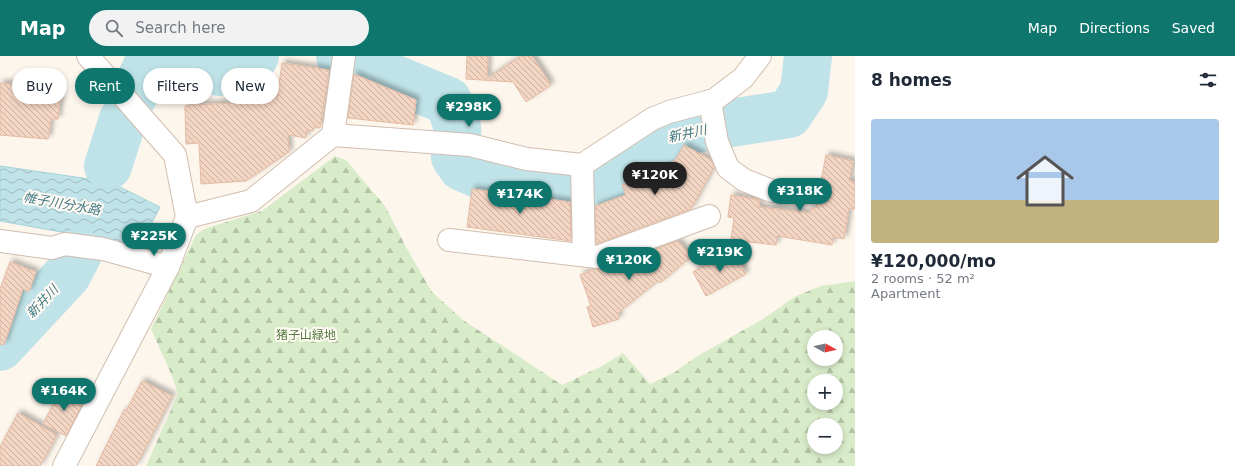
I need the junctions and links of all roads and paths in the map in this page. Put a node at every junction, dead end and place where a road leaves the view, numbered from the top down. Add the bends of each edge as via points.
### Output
1 (88, 56) edge
2 (760, 56) edge
3 (342, 64) edge
4 (710, 101) junction
5 (333, 135) junction
6 (582, 164) junction
7 (772, 191) dead end
8 (187, 216) junction
9 (709, 216) dead end
10 (449, 240) dead end
11 (0, 241) edge
12 (584, 255) junction
13 (168, 267) junction
14 (64, 466) edge

1 - 8 street via 175,155
2 - 4 street via 743,78
3 - 5 street
4 - 6 street via 652,119
4 - 7 street via 717,142 728,168 744,180
5 - 6 street via 470,145 526,159
5 - 8 street via 251,201
6 - 12 street
8 - 13 street
9 - 12 street via 597,257
10 - 12 street
11 - 13 street via 52,248 65,244 103,249
13 - 14 street

